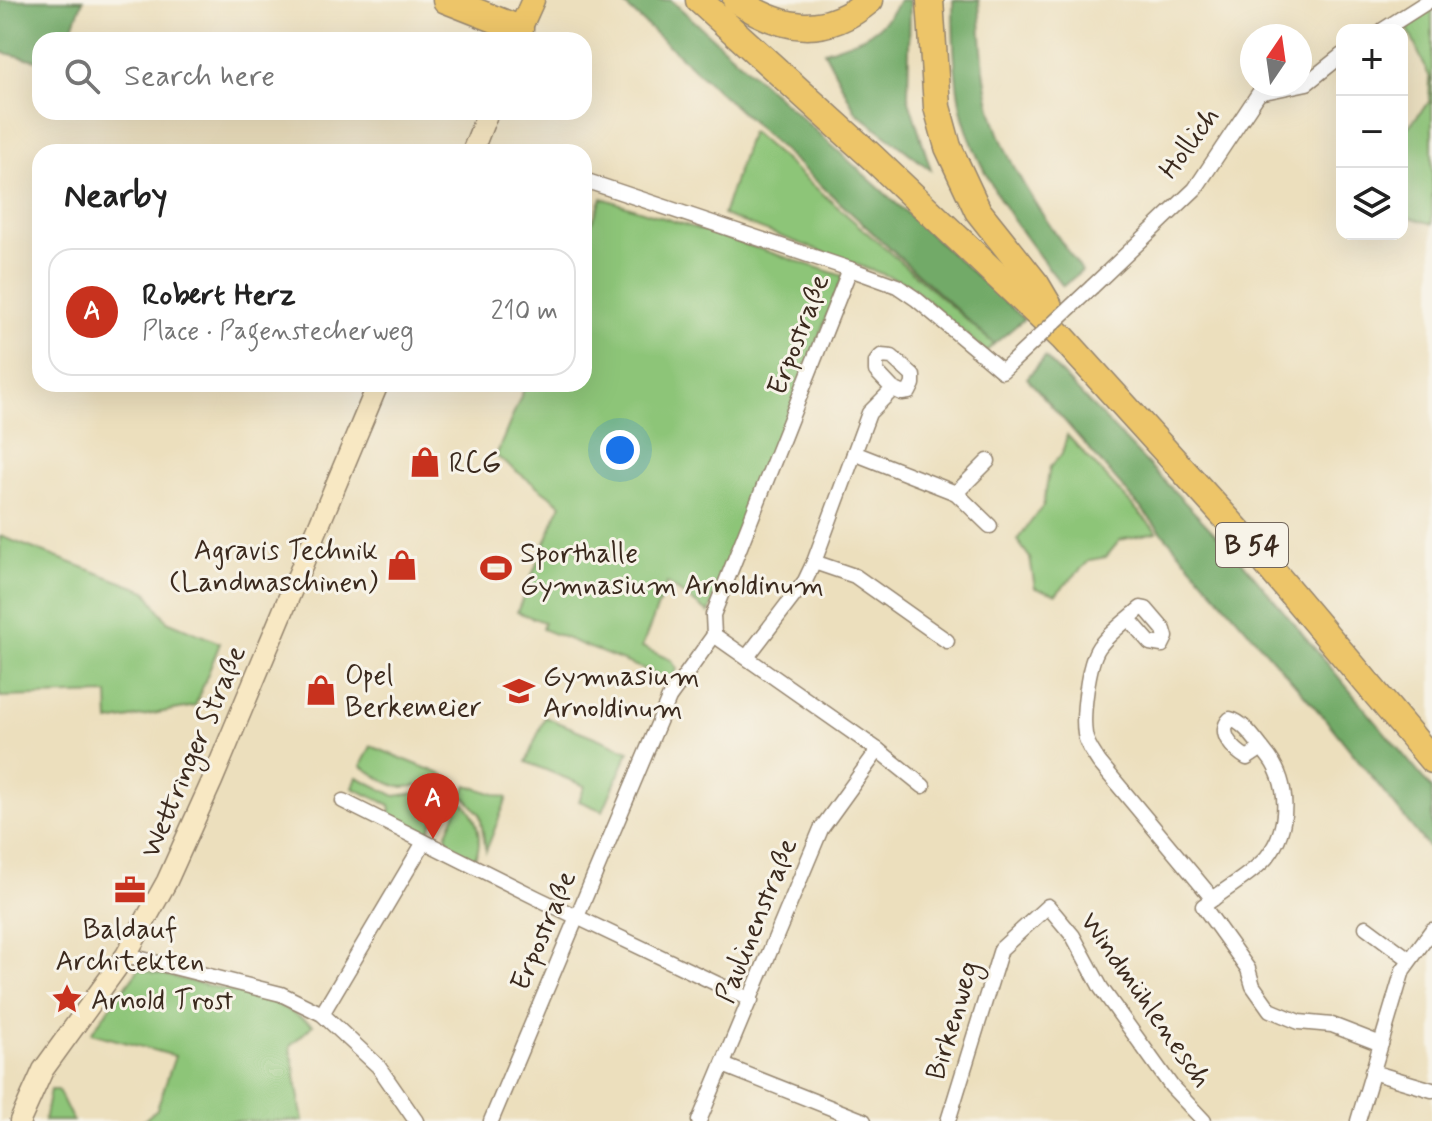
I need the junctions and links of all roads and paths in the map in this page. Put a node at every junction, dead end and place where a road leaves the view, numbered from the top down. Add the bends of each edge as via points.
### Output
1 (446, 0) edge
2 (492, 0) edge
3 (533, 0) edge
4 (699, 0) edge
5 (718, 0) edge
6 (736, 0) edge
7 (870, 0) edge
8 (930, 0) edge
9 (1430, 0) edge
10 (1392, 24) edge
11 (512, 32) edge
12 (517, 32) edge
13 (519, 32) edge
14 (1336, 60) edge
15 (485, 120) edge
16 (475, 144) edge
17 (592, 183) edge
18 (850, 269) junction
19 (1049, 306) junction
20 (893, 389) dead end
21 (375, 392) edge
22 (854, 453) junction
23 (988, 461) dead end
24 (956, 493) junction
25 (990, 526) dead end
26 (814, 562) junction
27 (1129, 619) dead end
28 (714, 635) junction
29 (947, 641) dead end
30 (747, 657) junction
31 (1432, 742) edge
32 (1262, 748) dead end
33 (878, 750) junction
34 (1432, 760) edge
35 (923, 786) dead end
36 (343, 801) dead end
37 (424, 842) junction
38 (1213, 899) junction
39 (1048, 906) joint
40 (575, 916) junction
41 (1366, 927) dead end
42 (1432, 930) edge
43 (126, 955) junction
44 (1409, 959) junction
45 (751, 1000) junction
46 (322, 1014) junction
47 (1381, 1044) junction
48 (723, 1065) junction
49 (1372, 1072) junction
50 (1432, 1090) edge
51 (20, 1121) edge
52 (416, 1121) edge
53 (491, 1121) edge
54 (699, 1121) edge
55 (864, 1121) edge
56 (948, 1121) edge
57 (1204, 1121) edge
58 (1358, 1121) edge

1 - 11 highway
2 - 12 highway via 510,11
3 - 13 main road
4 - 34 highway, B 54 via 1063,338 1249,543
5 - 19 highway, B 54
6 - 7 highway via 797,27 835,22
8 - 19 highway via 937,107 948,147 978,211
9 - 10 street
14 - 18 street, Hollich, bridge via 1307,83 1259,93 1195,189 1002,371 897,286
15 - 16 main road
17 - 18 street, Erpostraße
18 - 28 street, Erpostraße via 713,615
19 - 31 highway, B 54 via 1260,531
20 - 22 street via 869,413
21 - 43 main road, Wettringer Straße via 212,781
22 - 24 street
22 - 26 street
23 - 24 street
24 - 25 street
26 - 29 street via 855,576
26 - 30 street
27 - 38 street via 1095,654 1085,736 1099,762
28 - 30 street
28 - 40 street, Erpostraße via 669,698
30 - 33 street
32 - 38 street via 1279,769 1284,787 1278,834 1265,859
33 - 35 street
33 - 45 street, Paulinenstraße via 821,829
36 - 37 street
37 - 40 street
37 - 46 street
38 - 47 street via 1203,906 1270,1010
39 - 56 street, Birkenweg via 1001,949
39 - 57 street, Windmühlenesch via 1163,1075
40 - 45 street
40 - 53 street, Erpostraße
41 - 44 street
42 - 44 street
43 - 46 street via 281,994
43 - 51 main road, Wettringer Straße via 43,1070
44 - 47 street
45 - 48 street, Paulinenstraße
46 - 52 street via 378,1066
47 - 49 street
48 - 54 street, Paulinenstraße
48 - 55 street
49 - 50 street
49 - 58 street

